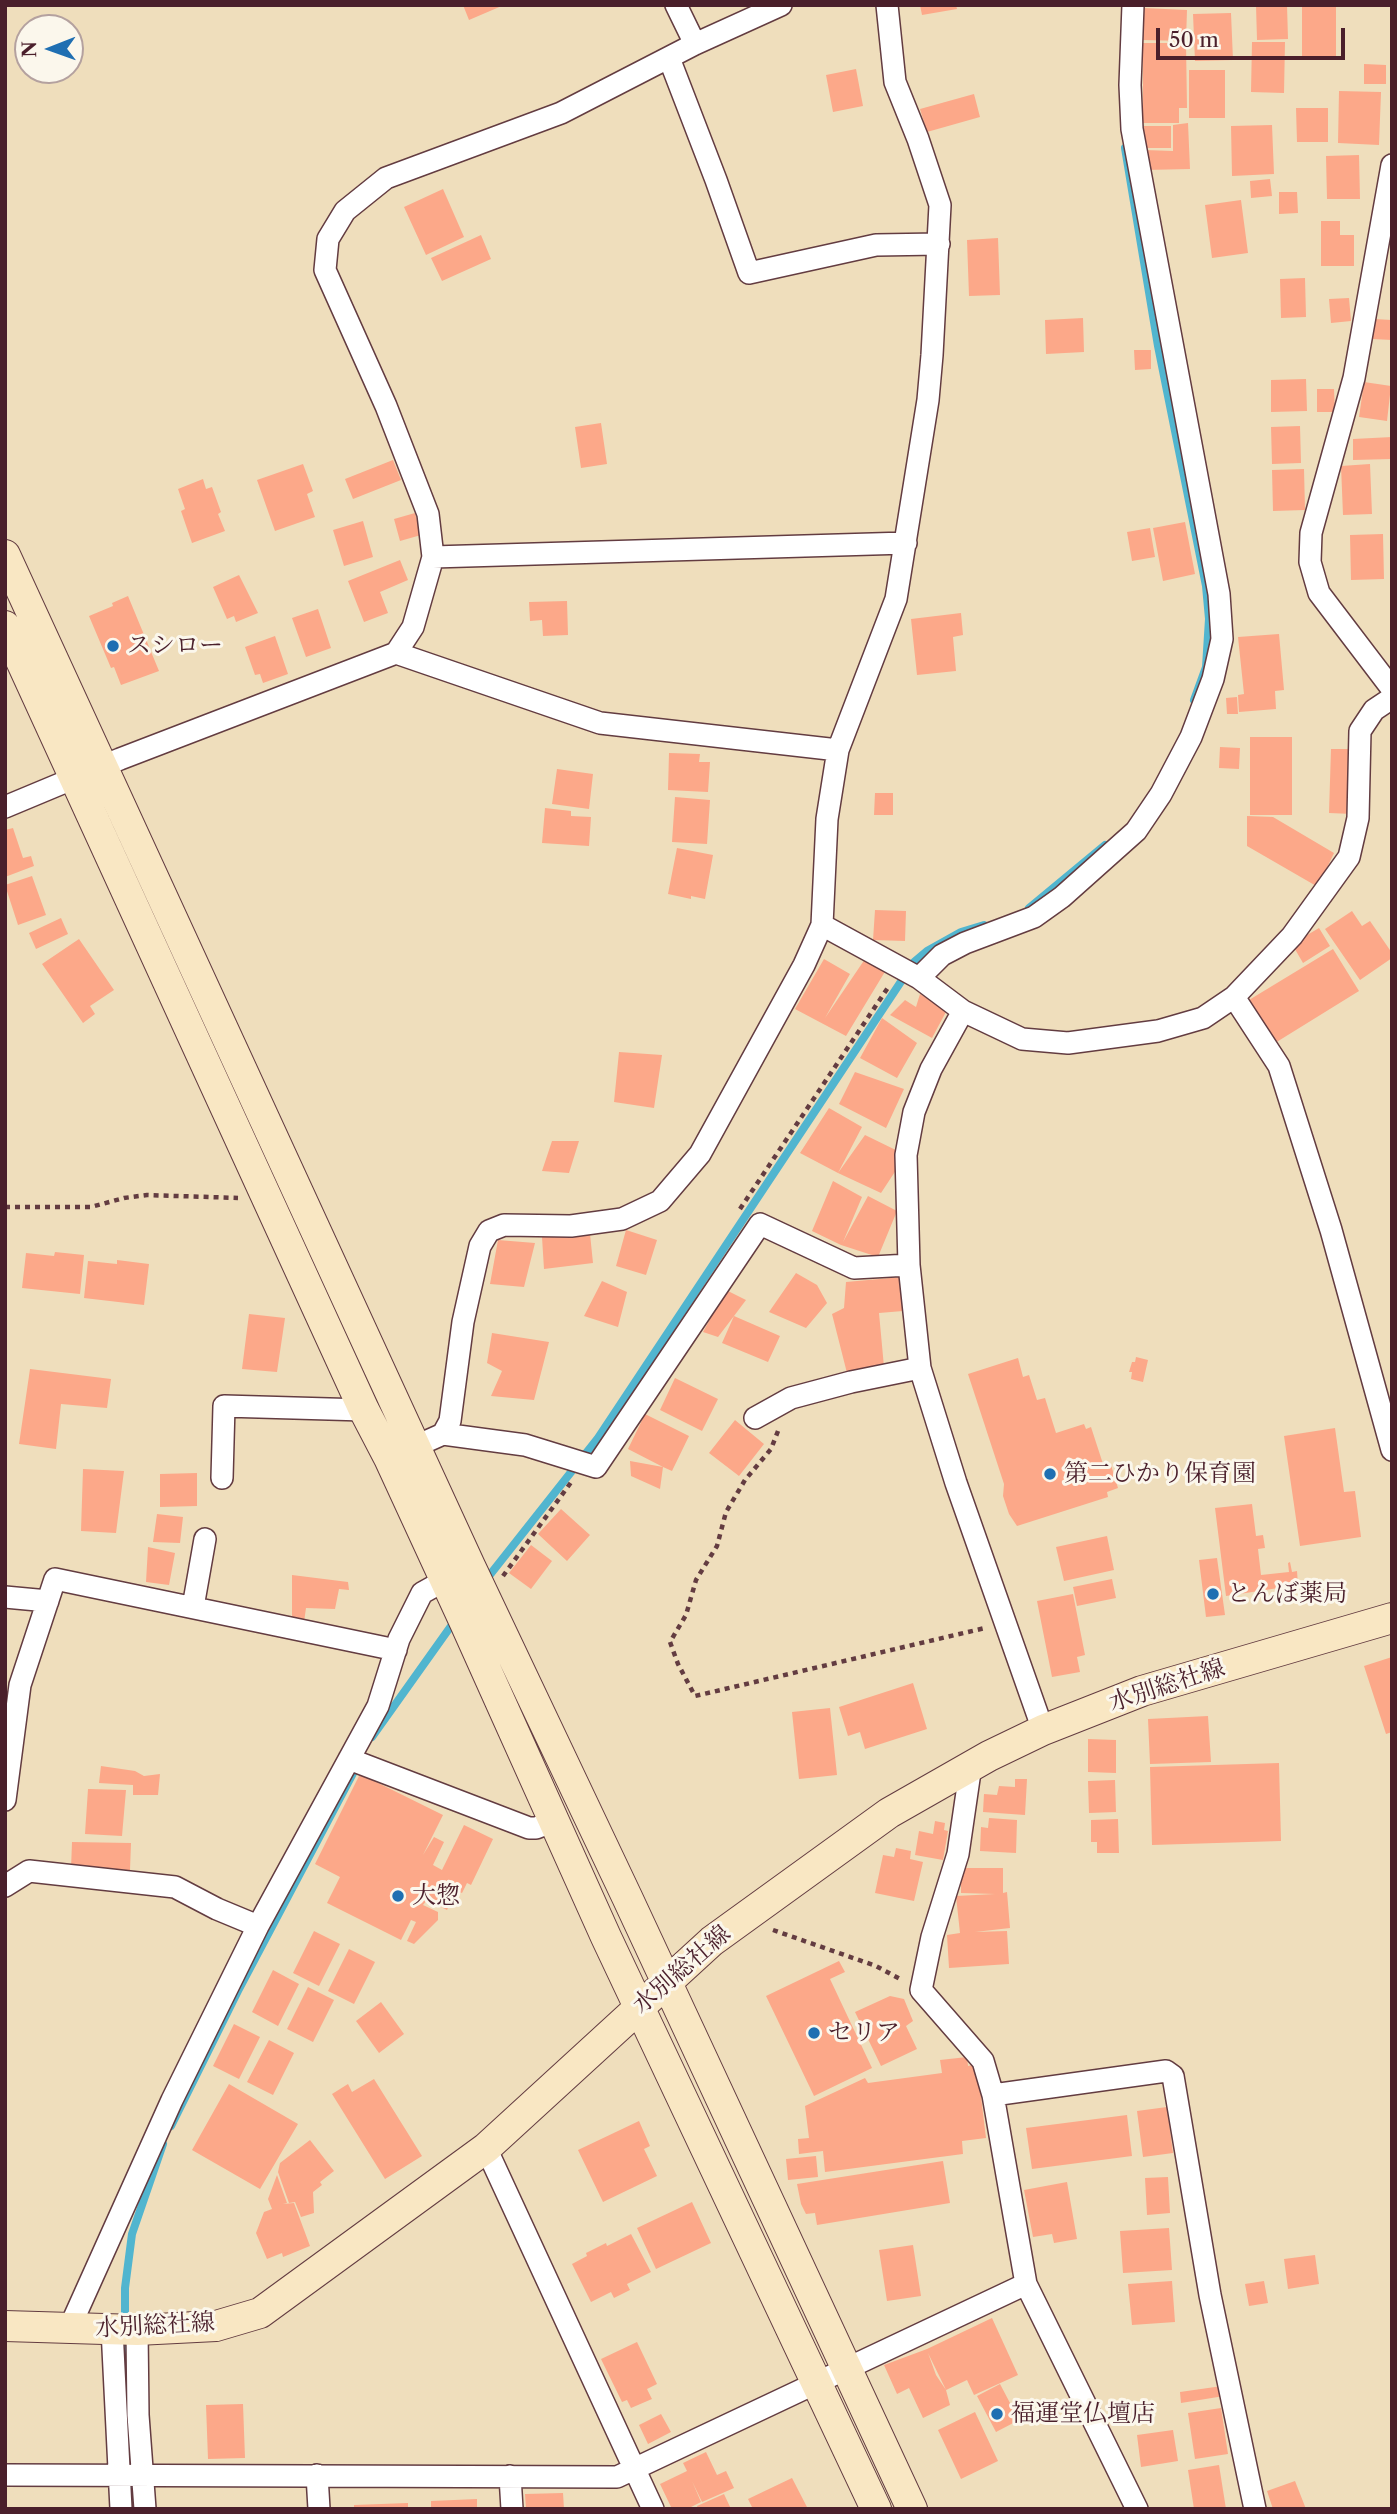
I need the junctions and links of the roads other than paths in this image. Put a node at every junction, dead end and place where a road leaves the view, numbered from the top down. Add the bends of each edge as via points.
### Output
1 (677, 5) edge
2 (781, 5) edge
3 (887, 5) edge
4 (1133, 5) edge
5 (695, 44) junction
6 (669, 58) junction
7 (1392, 164) edge
8 (939, 244) junction
9 (906, 543) junction
10 (5, 555) edge
11 (433, 557) junction
12 (5, 626) edge
13 (396, 653) junction
14 (1392, 689) edge
15 (1392, 698) edge
16 (838, 750) junction
17 (102, 766) junction
18 (74, 777) junction
19 (5, 807) edge
20 (822, 925) junction
21 (911, 974) junction
22 (1234, 997) junction
23 (963, 1011) junction
24 (909, 1265) junction
25 (920, 1368) junction
26 (364, 1410) junction
27 (755, 1418) dead end
28 (443, 1434) junction
29 (1392, 1450) edge
30 (402, 1452) junction
31 (222, 1478) dead end
32 (205, 1539) dead end
33 (471, 1590) junction
34 (5, 1597) edge
35 (48, 1601) junction
36 (193, 1607) junction
37 (1392, 1618) edge
38 (396, 1650) junction
39 (1044, 1730) junction
40 (356, 1761) junction
41 (971, 1765) junction
42 (5, 1800) edge
43 (554, 1821) junction
44 (5, 1886) edge
45 (258, 1926) junction
46 (667, 1982) junction
47 (639, 2007) junction
48 (993, 2095) junction
49 (486, 2148) junction
50 (1026, 2284) junction
51 (5, 2326) edge
52 (69, 2329) junction
53 (124, 2330) junction
54 (846, 2369) junction
55 (817, 2383) junction
56 (635, 2470) junction
57 (131, 2474) junction
58 (5, 2475) edge
59 (317, 2475) junction
60 (510, 2476) junction
61 (121, 2509) edge
62 (145, 2509) edge
63 (319, 2509) edge
64 (512, 2509) edge
65 (653, 2509) edge
66 (876, 2509) edge
67 (912, 2509) edge
68 (1137, 2509) edge
69 (1255, 2509) edge

1 - 5 street
2 - 5 street
3 - 8 street via 895,82 940,205
4 - 21 street via 1132,129 1219,594 1222,639 1213,679 1191,737 1136,831 1034,917 965,943
5 - 6 street
6 - 8 street via 748,273 876,245
6 - 11 street via 561,113 386,178 345,211 328,239 325,270 428,514
7 - 14 street via 1354,378 1311,533 1310,562 1319,593
8 - 9 street via 928,400
9 - 11 street
9 - 16 street via 896,599
10 - 17 street
11 - 13 street via 412,627
12 - 18 street
13 - 16 street via 600,723
13 - 17 street
15 - 22 street via 1374,710 1360,731 1358,818 1349,857 1292,936
16 - 20 street via 827,819
17 - 18 street
17 - 30 street
18 - 19 street
18 - 26 street
20 - 21 street
20 - 28 street via 700,1154 660,1200 622,1219 571,1226 504,1226 489,1231 480,1246 463,1322 450,1421
21 - 23 street
22 - 23 street via 1203,1018 1158,1031 1068,1043 1022,1039
22 - 29 street via 1279,1066 1331,1230
23 - 24 street via 914,1112 906,1155
24 - 25 street
24 - 28 street via 854,1268 760,1224 596,1467 525,1445
25 - 27 street via 791,1398
25 - 39 street
26 - 30 street
26 - 31 street via 224,1406
28 - 30 street
30 - 33 street
32 - 36 street
33 - 38 street via 422,1593
33 - 43 street
33 - 46 street
34 - 35 street
35 - 36 street via 55,1579
35 - 42 street via 20,1685
36 - 38 street
37 - 39 street, 水別総社線 via 1142,1691
38 - 40 street
39 - 41 street, 水別総社線
40 - 43 street via 529,1828
40 - 45 street
41 - 46 street, 水別総社線 via 878,1821 712,1941
41 - 48 street via 958,1854 921,1990 983,2061
43 - 47 street
44 - 45 street via 29,1871 175,1887
45 - 52 street via 172,2100
46 - 47 street, 水別総社線
46 - 54 street
47 - 49 street, 水別総社線
47 - 55 street
48 - 50 street
48 - 69 street via 1166,2071 1173,2076 1210,2295
49 - 53 street, 水別総社線 via 260,2313 216,2326
49 - 56 street
50 - 54 street
50 - 68 street
51 - 52 street, 水別総社線
52 - 53 street, 水別総社線
53 - 57 street via 138,2415
54 - 55 street
54 - 67 street
55 - 56 street
55 - 66 street
56 - 60 street via 617,2477
56 - 65 street
57 - 58 street
57 - 59 street
57 - 61 street
57 - 62 street
59 - 60 street
59 - 63 street
60 - 64 street

